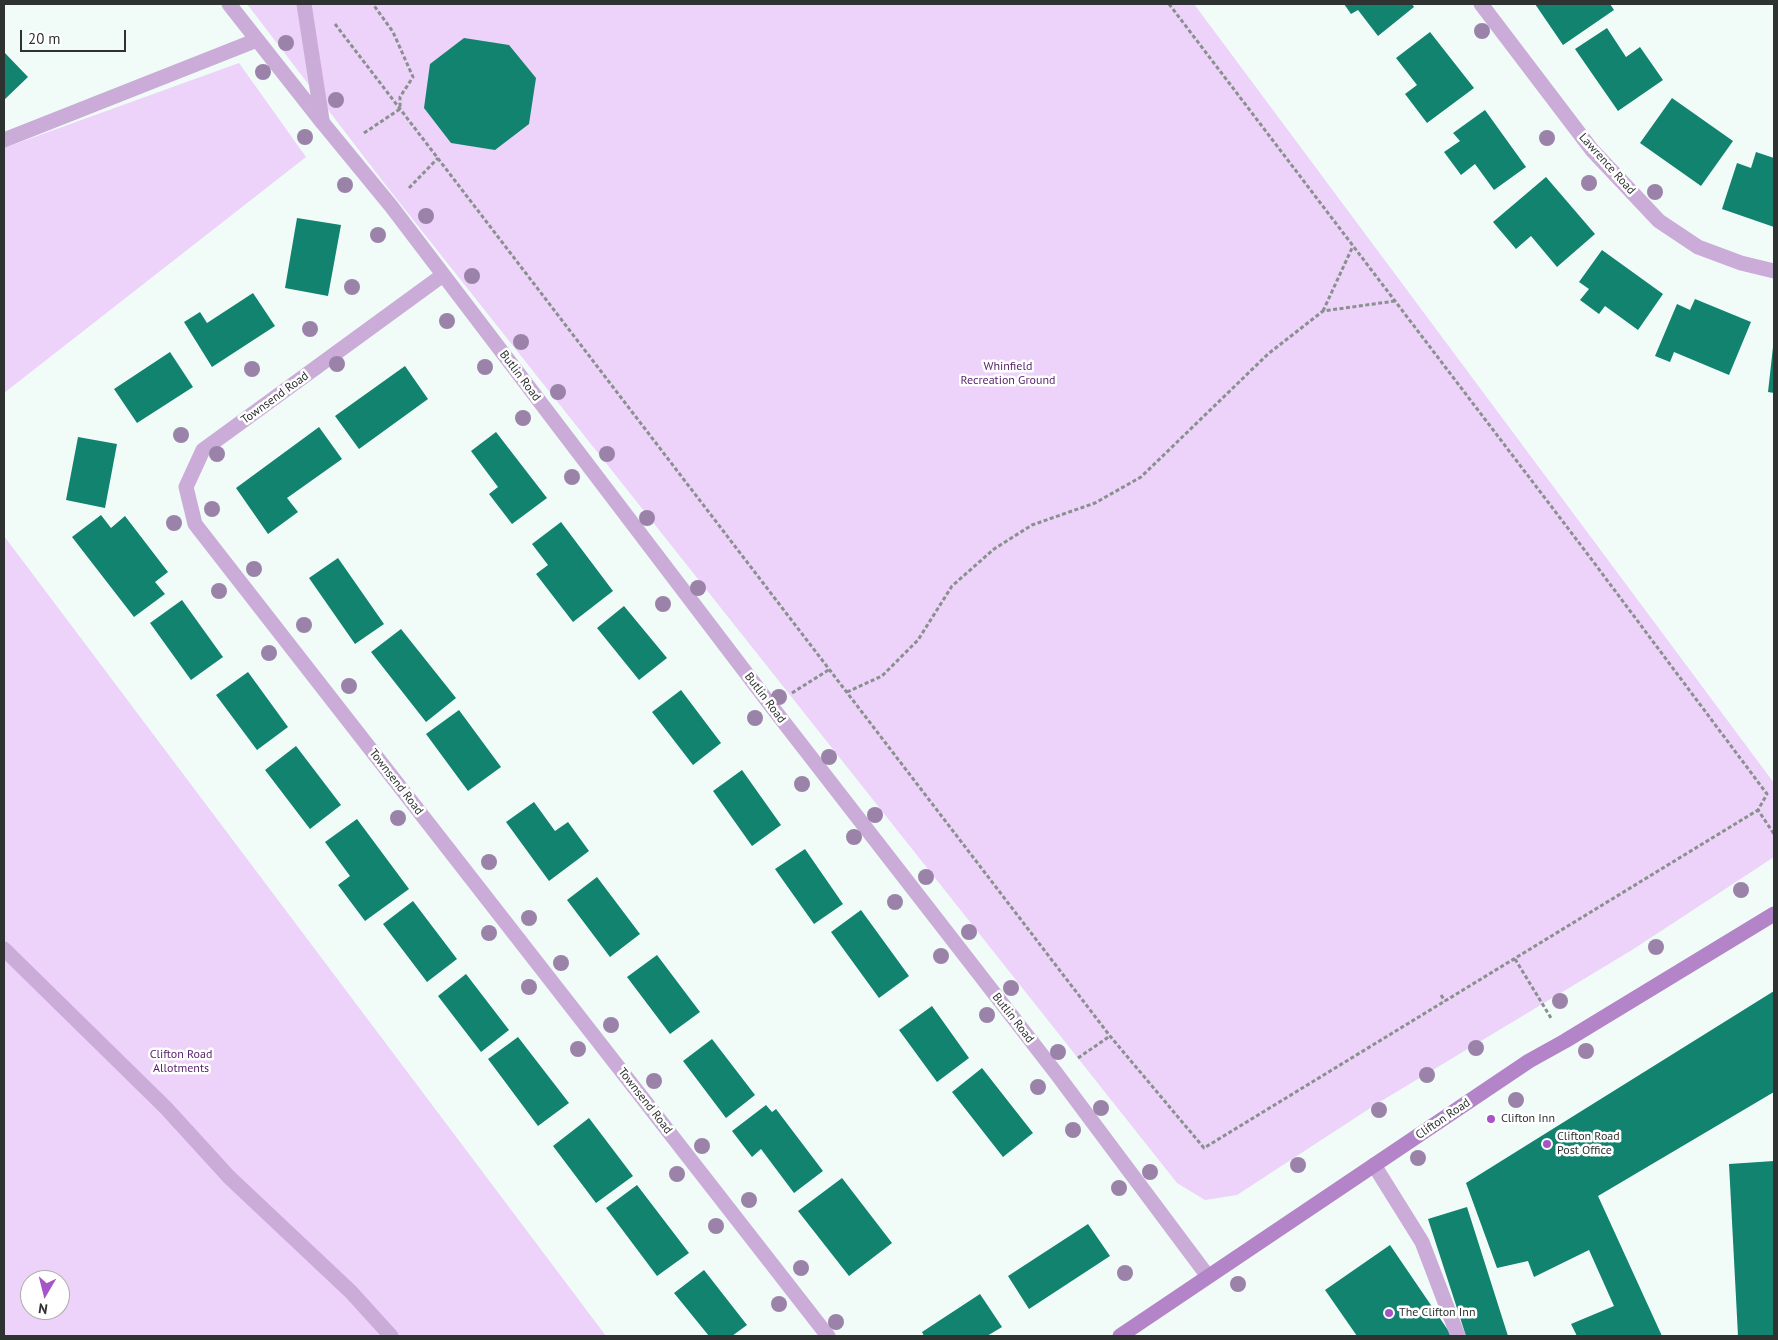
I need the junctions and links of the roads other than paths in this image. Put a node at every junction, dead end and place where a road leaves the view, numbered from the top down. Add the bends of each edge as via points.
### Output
1 (229, 4) edge
2 (304, 4) edge
3 (1481, 4) edge
4 (257, 40) junction
5 (322, 122) junction
6 (4, 140) edge
7 (1774, 271) edge
8 (443, 275) junction
9 (1774, 914) edge
10 (4, 949) edge
11 (1374, 1165) junction
12 (1207, 1275) junction
13 (391, 1336) edge
14 (828, 1336) edge
15 (1120, 1336) edge
16 (1458, 1336) edge

1 - 4 street, Butlin Road
2 - 5 street
3 - 7 street, Lawrence Road via 1592,150 1659,221 1698,247
4 - 5 street, Butlin Road
4 - 6 street
5 - 8 street, Butlin Road
8 - 12 street, Butlin Road
8 - 14 street, Townsend Road via 203,450 186,487 195,524
9 - 11 street, Clifton Road via 1529,1060
10 - 13 street via 166,1108 229,1177 351,1292
11 - 12 street, Clifton Road
11 - 16 street via 1422,1242
12 - 15 street, Clifton Road

